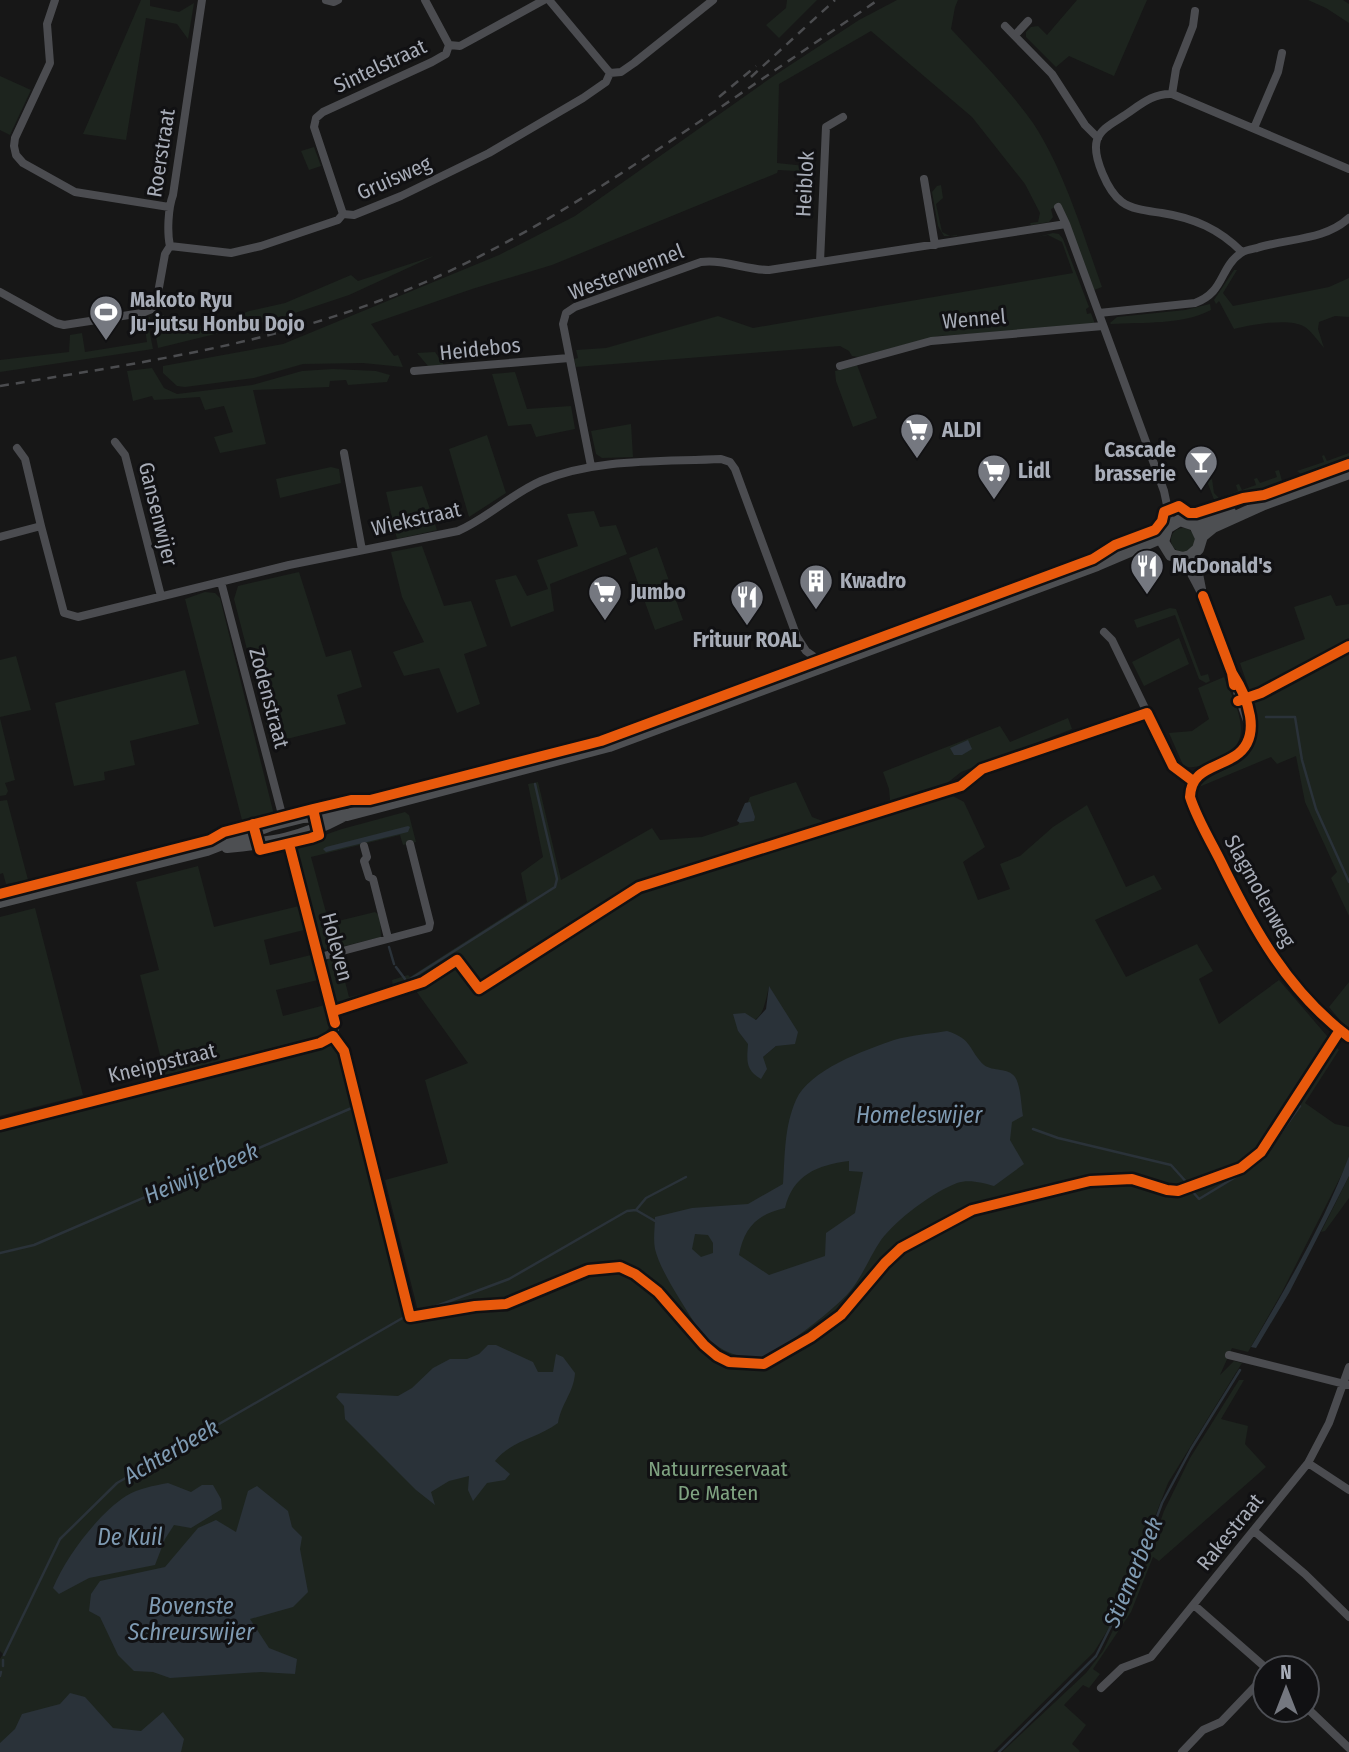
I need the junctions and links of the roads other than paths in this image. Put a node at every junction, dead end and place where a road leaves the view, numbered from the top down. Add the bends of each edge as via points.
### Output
1 (55, 0) edge
2 (202, 0) edge
3 (326, 0) edge
4 (338, 0) edge
5 (425, 0) edge
6 (546, 0) edge
7 (713, 0) edge
8 (1195, 10) dead end
9 (1028, 21) dead end
10 (1005, 26) dead end
11 (1016, 34) junction
12 (449, 45) junction
13 (1282, 53) dead end
14 (610, 73) junction
15 (1172, 93) junction
16 (843, 117) dead end
17 (1254, 128) junction
18 (1097, 138) junction
19 (1349, 169) edge
20 (924, 179) dead end
21 (169, 207) junction
22 (1058, 207) dead end
23 (343, 214) junction
24 (1349, 218) edge
25 (1066, 224) junction
26 (934, 245) junction
27 (170, 247) junction
28 (1242, 252) junction
29 (820, 262) junction
30 (0, 292) edge
31 (1099, 313) junction
32 (1103, 326) junction
33 (847, 354) dead end
34 (569, 358) junction
35 (850, 363) junction
36 (840, 366) dead end
37 (414, 371) dead end
38 (115, 443) dead end
39 (17, 448) dead end
40 (344, 453) dead end
41 (591, 466) junction
42 (1349, 473) edge
43 (1265, 504) junction
44 (1175, 522) junction
45 (1195, 525) junction
46 (41, 526) junction
47 (0, 537) edge
48 (1163, 537) junction
49 (1201, 538) junction
50 (362, 550) junction
51 (1167, 550) junction
52 (1189, 555) junction
53 (1097, 565) junction
54 (221, 582) junction
55 (160, 596) junction
56 (1203, 596) junction
57 (1104, 632) dead end
58 (813, 656) dead end
59 (1147, 713) junction
60 (1193, 781) junction
61 (961, 786) dead end
62 (347, 815) junction
63 (284, 822) junction
64 (289, 839) junction
65 (410, 845) dead end
66 (364, 846) dead end
67 (207, 850) junction
68 (0, 902) edge
69 (388, 939) junction
70 (320, 957) junction
71 (332, 1036) junction
72 (1349, 1037) edge
73 (0, 1125) edge
74 (377, 1184) dead end
75 (1229, 1354) dead end
76 (1349, 1367) edge
77 (1346, 1383) edge
78 (1308, 1463) junction
79 (1349, 1490) edge
80 (1254, 1531) junction
81 (1194, 1605) junction
82 (1349, 1617) edge
83 (1251, 1655) edge
84 (1101, 1688) dead end
85 (1251, 1691) edge
86 (1321, 1721) edge
87 (1349, 1748) edge
88 (1182, 1752) edge

1 - 21 street via 47,24 50,63 15,138 16,155 75,192
2 - 21 street, Roerstraat
3 - 4 street
5 - 12 street
6 - 12 street, Sintelstraat via 460,46
6 - 14 street
7 - 14 street, Gruisweg via 634,63
8 - 15 street via 1175,69
9 - 11 street
10 - 11 street
11 - 18 street via 1052,74
12 - 23 street, Sintelstraat via 446,54 432,62 316,118 314,127
13 - 17 street
14 - 23 street, Gruisweg via 591,93 489,153 354,215
15 - 17 street
15 - 18 street via 1154,96
16 - 29 street, Heiblok via 827,127
17 - 19 street
18 - 28 street via 1097,156 1109,190 1122,203 1194,220 1215,229
20 - 26 street
21 - 27 street, Roerstraat
22 - 25 street
23 - 27 street, Gruisweg via 325,225 231,253
24 - 28 street via 1318,235
25 - 26 street, Westerwennel
25 - 31 street
26 - 29 street, Westerwennel
27 - 30 street, Roerstraat via 158,300 142,313 64,325
28 - 31 street via 1206,299
29 - 34 street, Westerwennel via 769,270 701,262 575,307 566,313 564,324
31 - 32 street
32 - 35 street, Wennel via 932,341
32 - 44 street
33 - 35 street
34 - 37 street, Heidebos
34 - 41 street, Westerwennel
35 - 36 street, Wennel
38 - 55 street, Gansenwijer via 125,454
39 - 46 street via 25,459
40 - 50 street
41 - 50 street, Wiekstraat via 543,480 458,531
41 - 58 street, Wiekstraat via 721,459 730,463 797,637
42 - 43 main road
43 - 45 main road
43 - 49 main road via 1219,524
44 - 45 main road
44 - 48 main road
45 - 49 main road
46 - 47 street
46 - 55 street, Wiekstraat via 64,613 78,617
48 - 51 main road
48 - 53 main road
49 - 52 main road
50 - 54 street, Wiekstraat
51 - 52 main road via 1177,557
51 - 53 main road
52 - 56 street
52 - 56 street
53 - 62 main road via 609,746
54 - 55 street, Wiekstraat
54 - 63 street, Zodenstraat
56 - 60 street via 1245,698 1251,732 1237,756
57 - 59 street
59 - 60 street via 1173,766
59 - 61 street via 982,769
60 - 72 street, Slagmolenweg via 1193,806 1262,941 1300,991
62 - 63 main road
62 - 64 main road
63 - 64 main road via 294,828
63 - 67 main road
64 - 67 main road
64 - 70 street, Holeven
65 - 69 street via 429,928
66 - 69 street via 366,869 373,879
67 - 68 main road
69 - 70 street
70 - 71 street, Holeven via 336,1026
71 - 73 street, Kneippstraat via 320,1043
71 - 74 street, Holeven via 344,1051
75 - 77 street
76 - 77 street, Rakestraat
77 - 78 street, Rakestraat
78 - 79 street
78 - 80 street, Rakestraat
80 - 81 street, Rakestraat
80 - 82 street
81 - 83 street
81 - 84 street, Rakestraat via 1151,1657 1122,1668
85 - 88 street
86 - 87 street

